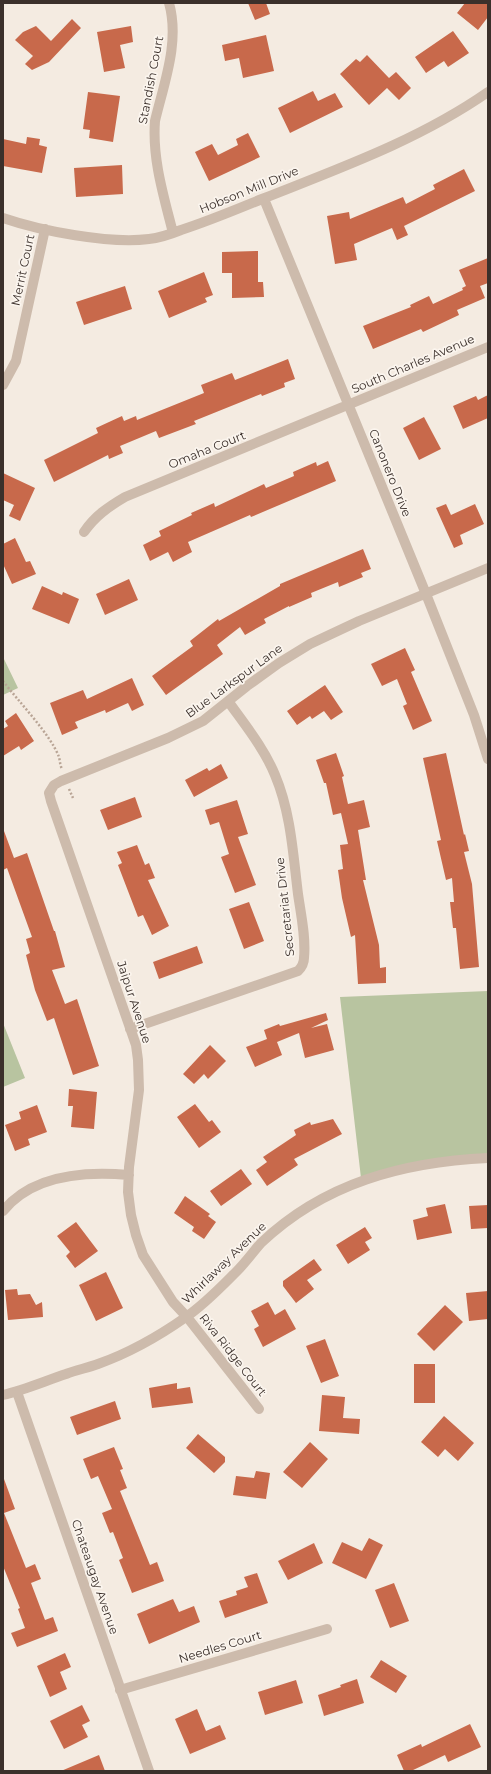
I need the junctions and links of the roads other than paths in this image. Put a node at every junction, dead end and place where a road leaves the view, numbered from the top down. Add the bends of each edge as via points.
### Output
1 (169, 3) edge
2 (488, 92) edge
3 (264, 199) junction
4 (3, 218) edge
5 (45, 229) junction
6 (173, 233) junction
7 (488, 347) edge
8 (3, 385) edge
9 (348, 405) junction
10 (84, 532) dead end
11 (488, 568) edge
12 (426, 594) junction
13 (228, 701) junction
14 (488, 758) edge
15 (54, 785) joint
16 (130, 1029) junction
17 (488, 1158) edge
18 (128, 1175) junction
19 (3, 1211) edge
20 (187, 1317) junction
21 (17, 1392) junction
22 (3, 1395) edge
23 (259, 1409) dead end
24 (327, 1629) dead end
25 (120, 1690) junction
26 (149, 1771) edge

1 - 6 street, Standish Court via 173,27 171,53 154,130 157,163
2 - 3 street, Hobson Mill Drive via 436,125
3 - 6 street, Hobson Mill Drive
3 - 9 street, Canonero Drive
4 - 5 street, Hobson Mill Drive
5 - 6 street, Hobson Mill Drive via 128,240 150,239
5 - 8 street, Merrit Court via 16,361
7 - 9 street, South Charles Avenue
9 - 10 street, Omaha Court via 125,497 100,513
9 - 12 street, Canonero Drive
11 - 12 street, Blue Larkspur Lane
12 - 13 street, Blue Larkspur Lane via 310,644 279,663
12 - 14 street, Canonero Drive via 474,715
13 - 15 street, Blue Larkspur Lane via 191,728
13 - 16 street, Secretariat Drive via 262,749 282,795 289,824 303,931 303,966 298,971
15 - 16 street, Jaipur Avenue via 49,793 51,802
16 - 18 street, Jaipur Avenue via 138,1060 140,1090
17 - 20 street, Whirlaway Avenue via 429,1162 406,1167 363,1180 321,1200 281,1226
18 - 19 street via 90,1173 41,1184 23,1192
18 - 20 street, Jaipur Avenue via 131,1215 144,1255 170,1298
20 - 21 street, Whirlaway Avenue via 124,1353
20 - 23 street, Riva Ridge Court
21 - 22 street, Whirlaway Avenue
21 - 25 street, Chateaugay Avenue
24 - 25 street, Needles Court
25 - 26 street, Chateaugay Avenue

